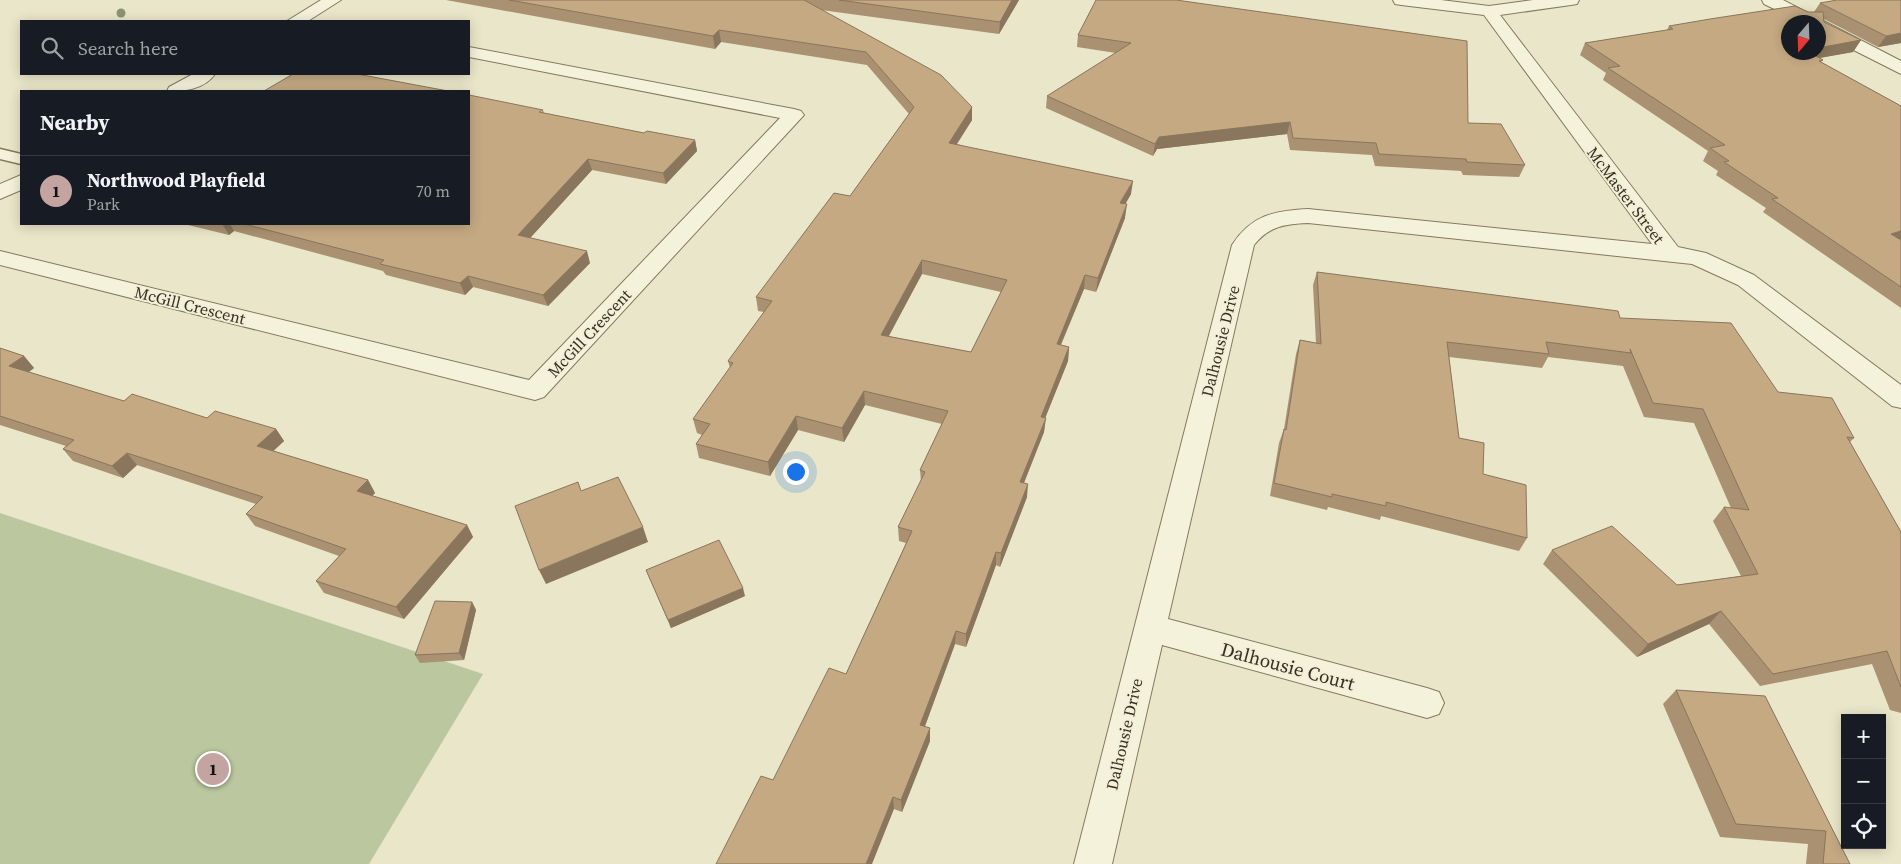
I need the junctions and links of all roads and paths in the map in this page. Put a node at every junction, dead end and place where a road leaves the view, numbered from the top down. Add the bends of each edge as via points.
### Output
1 (332, 0) edge
2 (1401, 0) edge
3 (1571, 0) edge
4 (1770, 0) edge
5 (1489, 12) junction
6 (1799, 15) edge
7 (302, 20) edge
8 (1826, 29) edge
9 (470, 52) edge
10 (1901, 68) edge
11 (204, 75) edge
12 (178, 90) edge
13 (0, 154) edge
14 (20, 159) edge
15 (20, 182) edge
16 (0, 193) edge
17 (1670, 254) junction
18 (0, 258) edge
19 (1901, 399) edge
20 (1149, 628) junction
21 (1428, 703) dead end
22 (1093, 864) edge

1 - 7 street
2 - 5 street
3 - 5 street
4 - 6 street
5 - 17 street, McMaster Street
8 - 10 street
9 - 18 street, McGill Crescent via 794,115 535,391
11 - 12 street
13 - 14 lane
15 - 16 street
17 - 19 street, McMaster Street via 1698,258 1746,280
17 - 20 street, Dalhousie Drive via 1308,216 1280,218 1259,226 1243,245
20 - 21 street, Dalhousie Court
20 - 22 street, Dalhousie Drive

